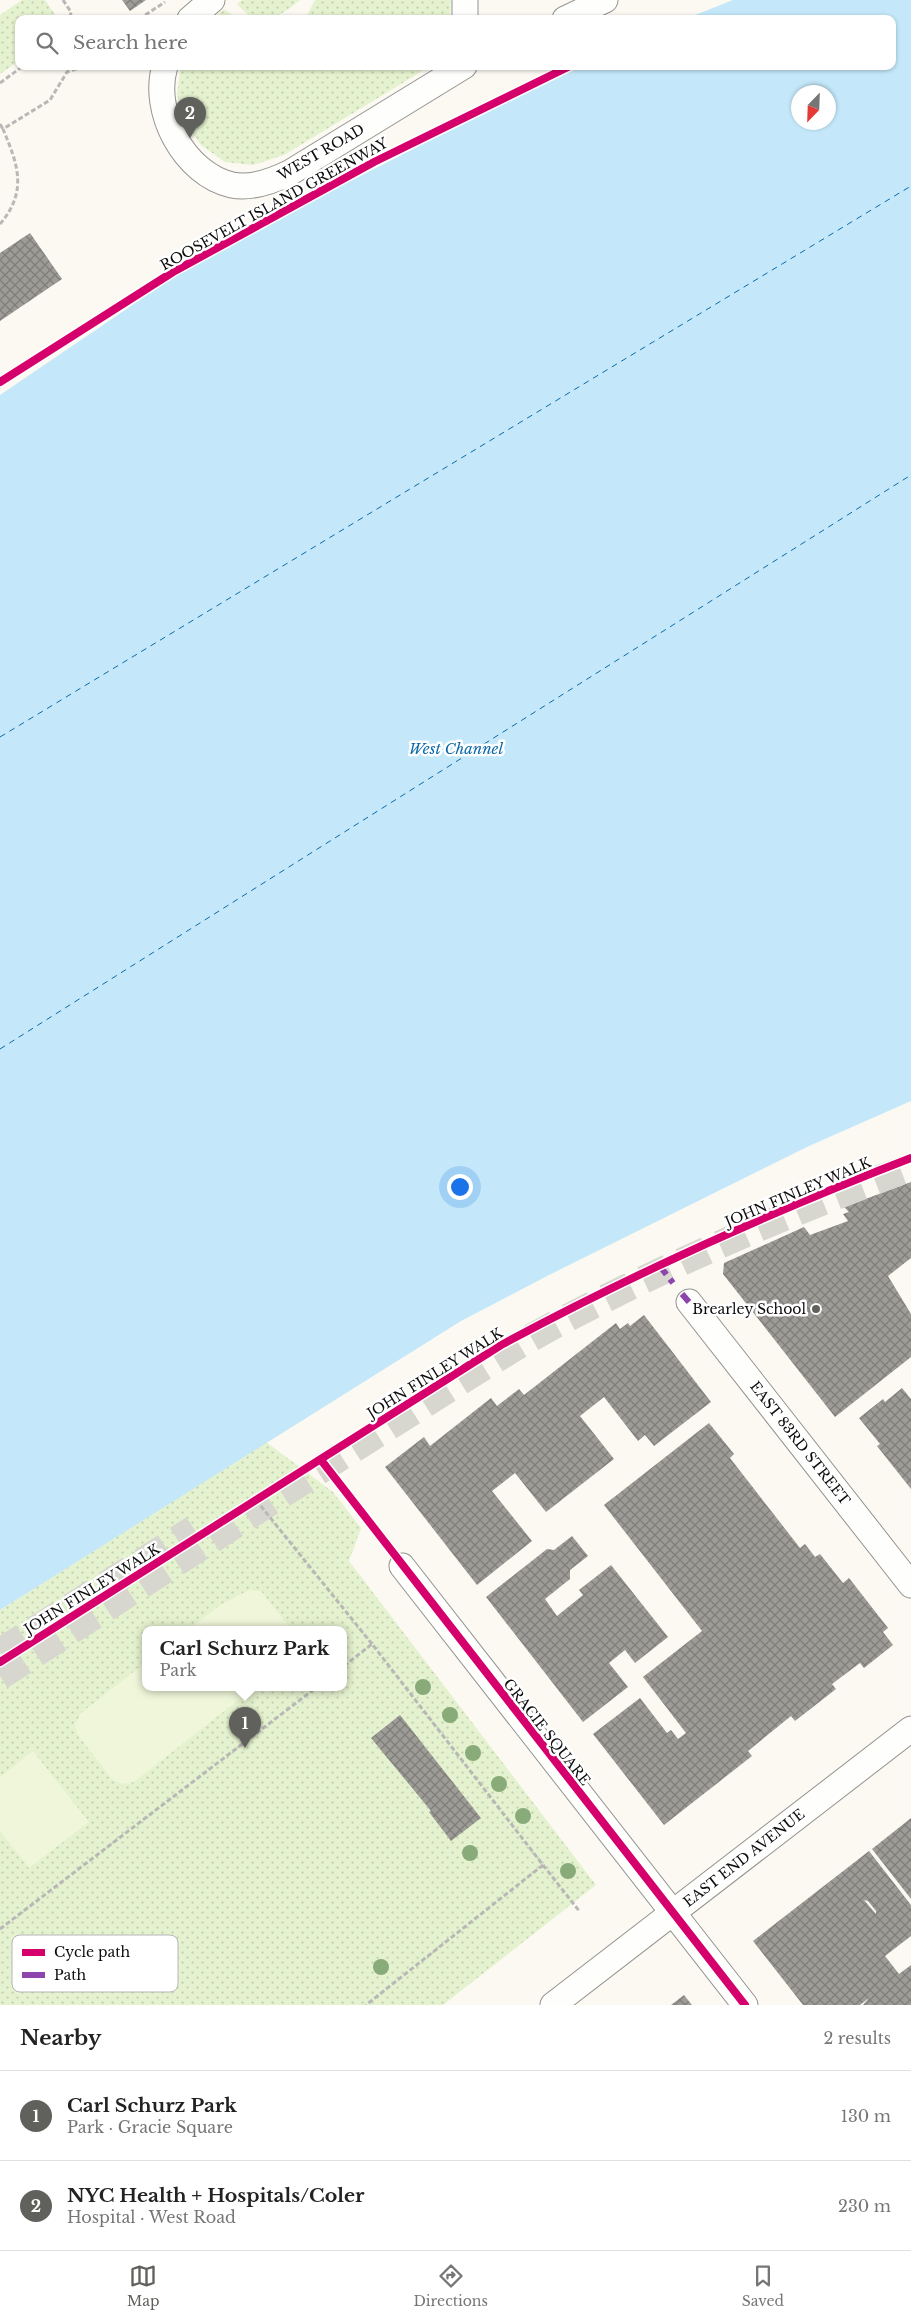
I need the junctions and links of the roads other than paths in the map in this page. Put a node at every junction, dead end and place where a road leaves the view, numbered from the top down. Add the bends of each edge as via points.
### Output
1 (212, 0) edge
2 (465, 0) edge
3 (605, 0) edge
4 (195, 15) edge
5 (465, 15) edge
6 (574, 15) edge
7 (164, 70) edge
8 (456, 70) edge
9 (689, 1302) dead end
10 (402, 1566) dead end
11 (911, 1585) edge
12 (911, 1729) edge
13 (673, 1913) junction
14 (553, 2005) edge
15 (745, 2005) edge

1 - 4 street
2 - 5 street
3 - 6 street
7 - 8 street, WEST ROAD via 162,105 172,133 204,170 222,182 243,186 266,183 290,172
9 - 11 street, EAST 83RD STREET
10 - 13 street, GRACIE SQUARE
12 - 13 street, EAST END AVENUE
13 - 14 street, EAST END AVENUE
13 - 15 street, GRACIE SQUARE

